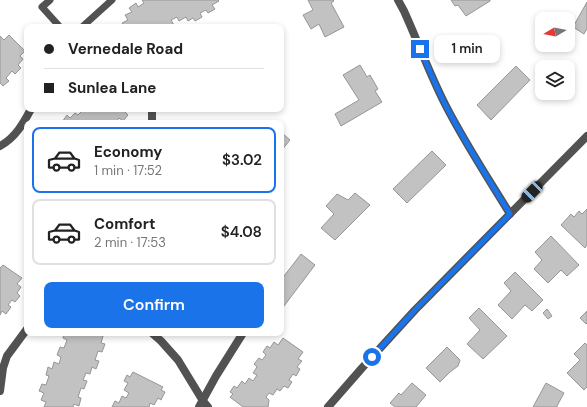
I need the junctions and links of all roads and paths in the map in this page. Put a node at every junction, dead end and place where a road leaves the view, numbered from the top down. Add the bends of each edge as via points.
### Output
1 (50, 0) edge
2 (112, 0) edge
3 (398, 0) edge
4 (57, 24) edge
5 (85, 24) edge
6 (24, 121) edge
7 (587, 136) edge
8 (0, 146) edge
9 (510, 214) junction
10 (24, 334) edge
11 (155, 336) edge
12 (241, 336) edge
13 (2, 368) edge
14 (0, 391) edge
15 (203, 405) edge
16 (328, 407) edge

1 - 4 lane via 42,7
2 - 5 lane
3 - 9 street via 447,107
6 - 8 street via 10,139
7 - 9 street
9 - 16 street via 410,316
10 - 13 street via 7,356
11 - 15 street via 178,360
12 - 15 street via 216,376
13 - 14 street

